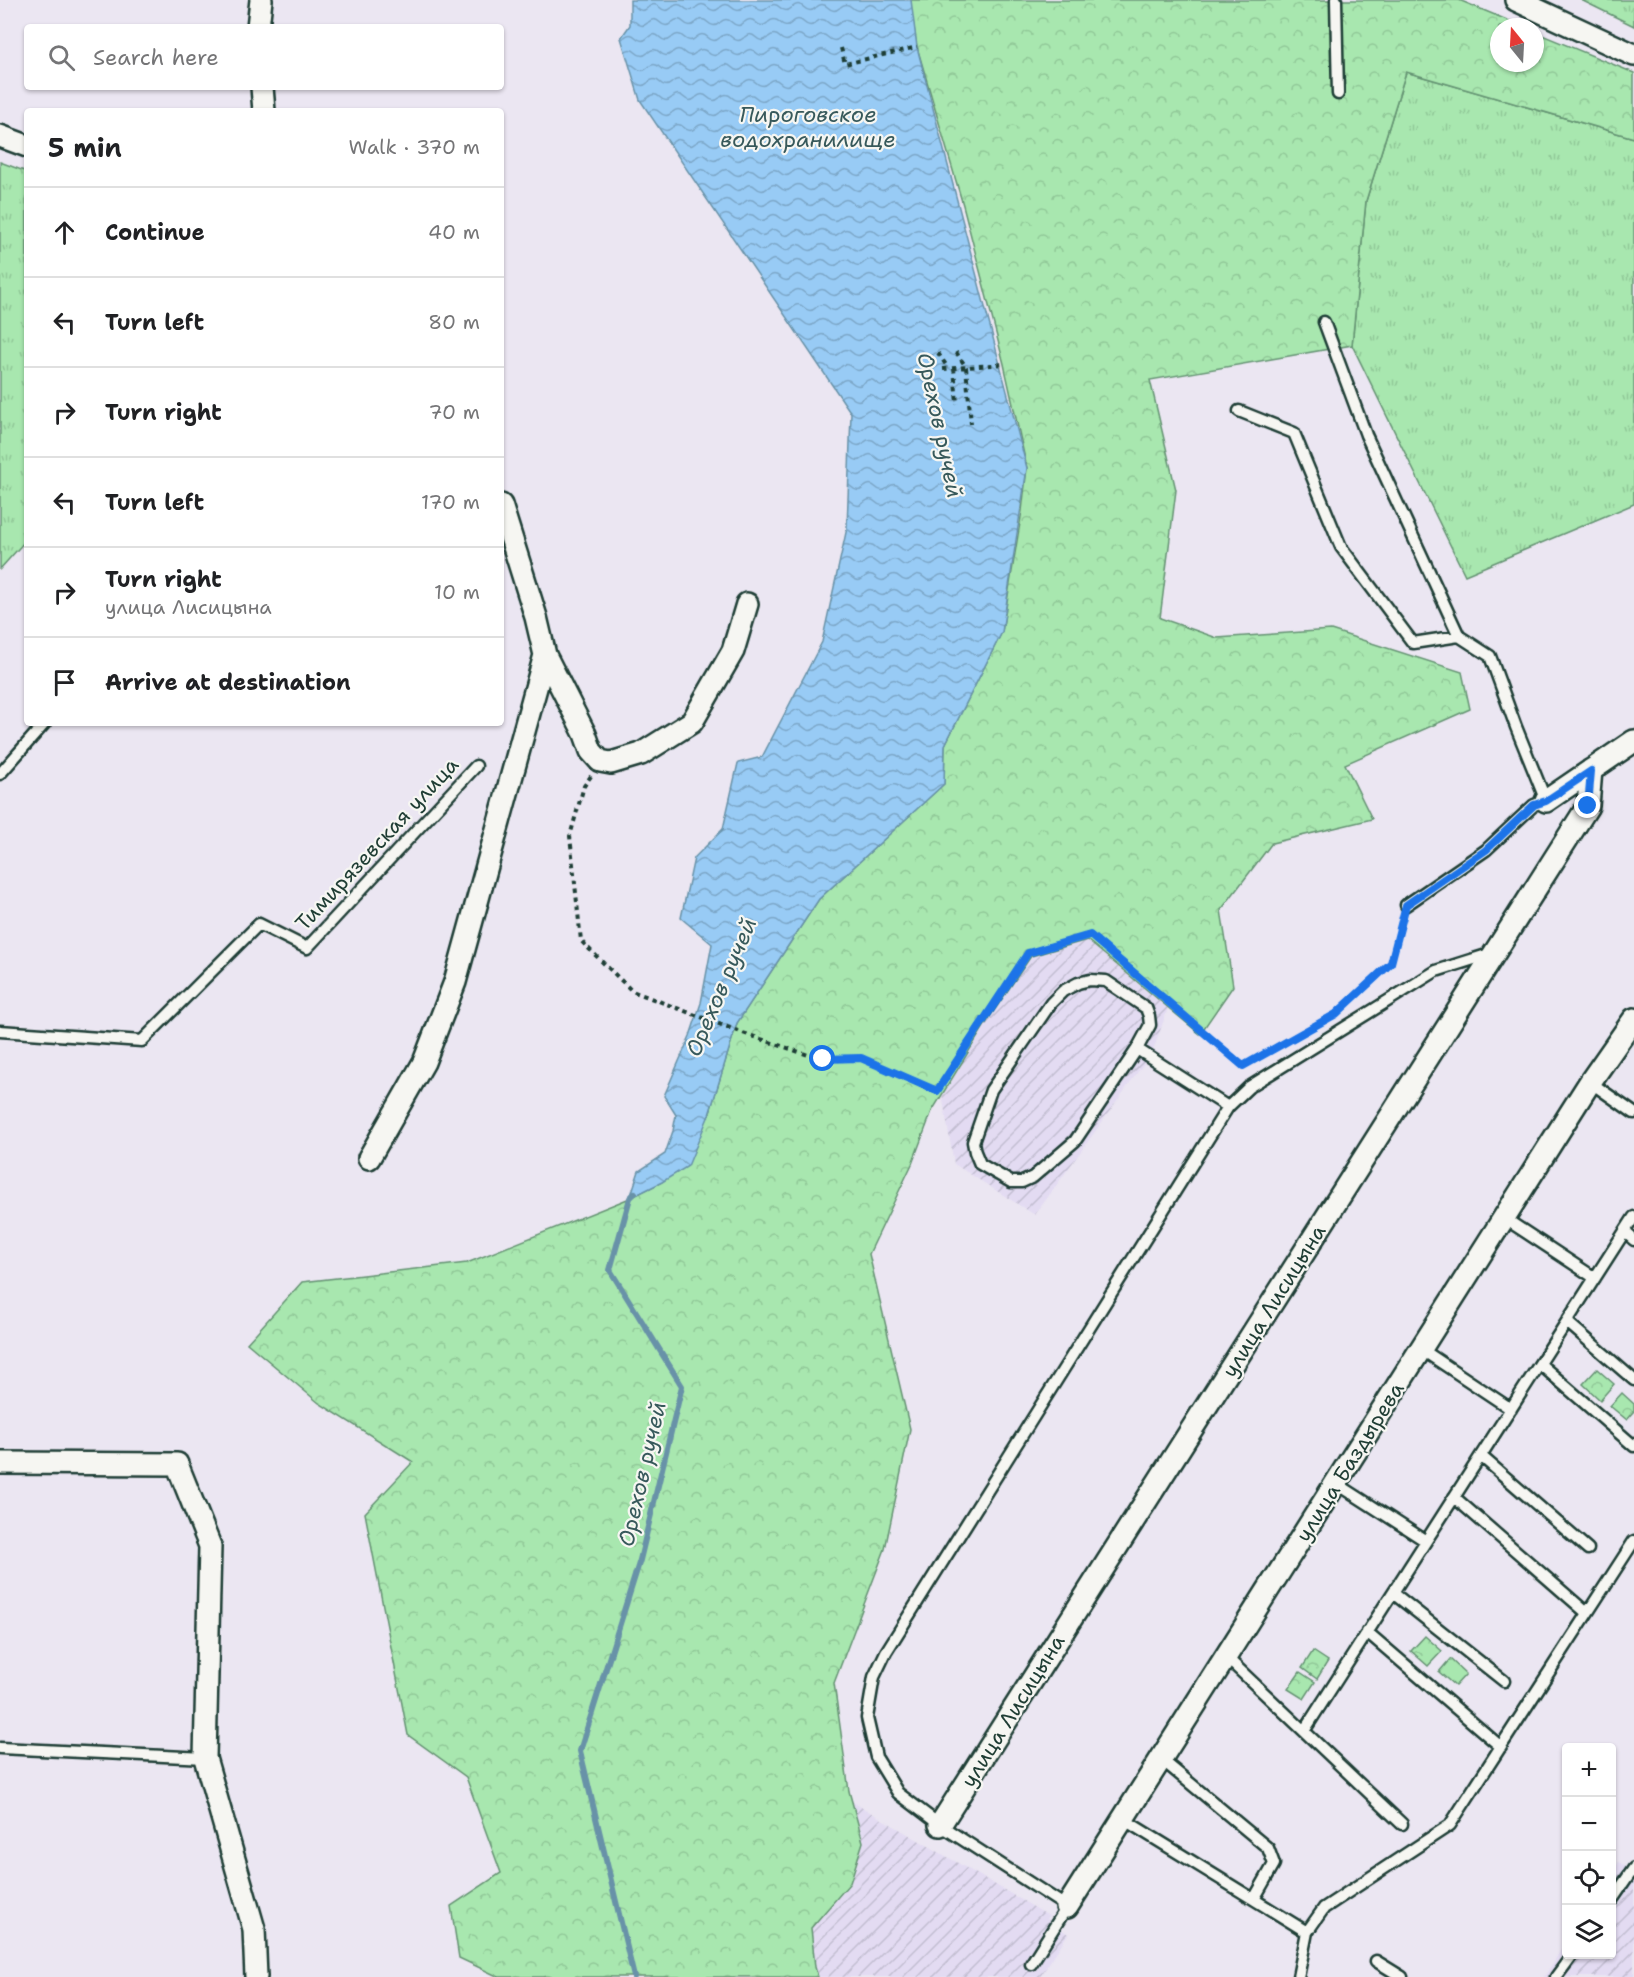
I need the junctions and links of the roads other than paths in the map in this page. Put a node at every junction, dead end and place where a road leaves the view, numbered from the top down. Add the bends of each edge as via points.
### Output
1 (261, 0) edge
2 (1336, 0) edge
3 (1516, 0) edge
4 (258, 24) edge
5 (1634, 55) edge
6 (262, 90) edge
7 (1338, 94) dead end
8 (264, 108) edge
9 (0, 136) edge
10 (24, 145) edge
11 (1324, 322) dead end
12 (1239, 411) dead end
13 (504, 515) edge
14 (747, 604) dead end
15 (1459, 636) junction
16 (545, 655) junction
17 (42, 726) edge
18 (1634, 741) edge
19 (476, 766) dead end
20 (1591, 771) junction
21 (0, 774) edge
22 (1546, 801) junction
23 (1406, 905) road end
24 (1496, 952) junction
25 (1634, 1019) edge
26 (0, 1031) edge
27 (1137, 1049) junction
28 (1590, 1082) junction
29 (1228, 1107) junction
30 (1634, 1113) edge
31 (369, 1158) dead end
32 (1634, 1217) edge
33 (1504, 1218) junction
34 (1625, 1232) junction
35 (1634, 1240) edge
36 (1595, 1278) junction
37 (1567, 1322) junction
38 (1421, 1349) junction
39 (1540, 1364) junction
40 (1634, 1380) edge
41 (1511, 1409) junction
42 (1634, 1446) edge
43 (1481, 1456) junction
44 (0, 1463) edge
45 (1336, 1483) junction
46 (1454, 1497) junction
47 (1426, 1541) junction
48 (1634, 1541) edge
49 (1588, 1549) dead end
50 (1393, 1593) junction
51 (1587, 1613) junction
52 (1367, 1632) junction
53 (1226, 1657) junction
54 (1504, 1681) dead end
55 (1304, 1731) junction
56 (1501, 1747) junction
57 (0, 1748) edge
58 (205, 1758) junction
59 (1161, 1759) junction
60 (1123, 1819) junction
61 (1402, 1824) dead end
62 (940, 1825) junction
63 (1634, 1869) edge
64 (1616, 1893) edge
65 (1254, 1899) junction
66 (1067, 1907) junction
67 (1307, 1932) junction
68 (1569, 1959) edge
69 (1376, 1961) dead end
70 (1031, 1965) dead end
71 (256, 1977) edge
72 (1298, 1977) edge
73 (1402, 1977) edge
74 (1556, 1977) edge

1 - 4 street
2 - 7 lane
3 - 5 street
6 - 8 street
9 - 10 street
11 - 15 lane via 1366,435
12 - 15 lane via 1294,433 1341,547 1413,643
13 - 16 street
14 - 16 street via 733,651 692,722 641,754 611,763 600,761 591,751
15 - 22 lane via 1490,656
16 - 31 street via 455,982 424,1062
17 - 21 lane
18 - 20 street
19 - 26 lane, Тимирязевская улица via 307,948 259,924 142,1041
20 - 22 street
20 - 24 street, улица Лисицына via 1588,806
22 - 23 lane via 1534,805 1486,850
24 - 29 lane via 1436,971 1249,1087
24 - 62 street, улица Лисицына
25 - 28 street, улица Баздырева
27 - 27 lane via 1150,1025 1146,1008 1106,981 1090,980 1064,991 1051,1003 991,1090 974,1142 980,1164 1011,1182 1033,1177 1075,1141
27 - 29 lane
28 - 30 lane
28 - 33 street, улица Баздырева
29 - 62 lane via 874,1677 867,1718 876,1757 898,1793
32 - 34 lane
33 - 36 lane
33 - 38 street, улица Баздырева
34 - 35 lane
34 - 36 lane
36 - 37 lane
37 - 39 lane
37 - 40 lane
38 - 41 lane
38 - 45 street, улица Баздырева
39 - 41 lane
39 - 42 lane
41 - 43 lane
43 - 46 lane
43 - 49 lane
44 - 58 street via 177,1464 210,1545
45 - 47 lane
45 - 53 street, улица Баздырева
46 - 47 lane
46 - 51 lane
47 - 50 lane
48 - 51 lane
50 - 52 lane
50 - 54 lane
51 - 56 lane
52 - 55 lane
52 - 56 lane
53 - 55 lane
53 - 59 street, улица Баздырева
55 - 61 lane
56 - 67 lane via 1450,1825 1324,1908
57 - 58 lane
58 - 71 street via 254,1929
59 - 60 street, улица Баздырева
59 - 65 lane via 1268,1848 1274,1864
60 - 65 lane
60 - 66 street, улица Баздырева
62 - 66 lane
63 - 64 lane
65 - 67 lane
66 - 70 lane
67 - 72 lane
68 - 74 lane
69 - 73 lane

